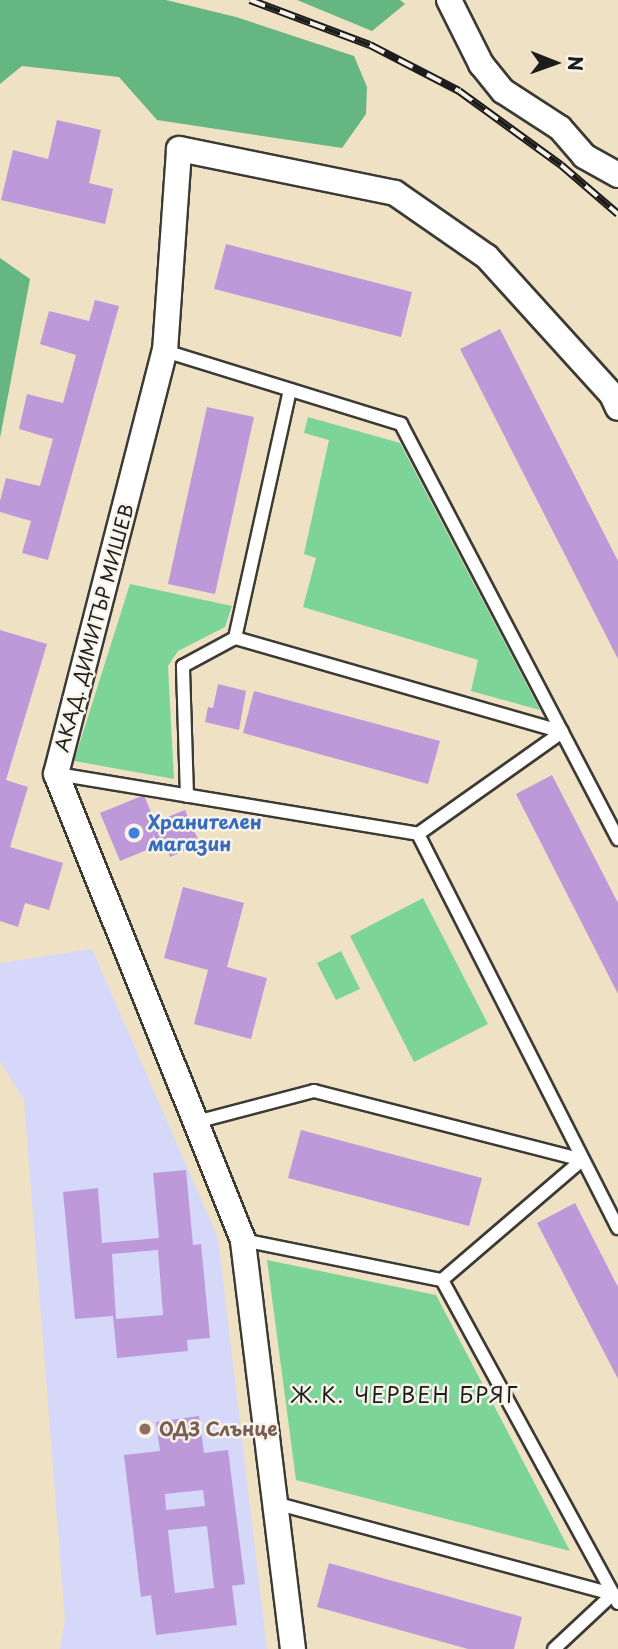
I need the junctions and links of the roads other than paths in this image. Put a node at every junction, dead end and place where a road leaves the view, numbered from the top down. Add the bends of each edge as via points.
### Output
1 (449, 0) edge
2 (618, 176) edge
3 (165, 351) junction
4 (290, 390) junction
5 (618, 408) edge
6 (235, 638) junction
7 (562, 732) junction
8 (56, 774) junction
9 (187, 796) junction
10 (418, 834) junction
11 (618, 839) edge
12 (196, 1122) junction
13 (582, 1160) junction
14 (613, 1205) edge
15 (618, 1228) edge
16 (243, 1240) junction
17 (442, 1280) junction
18 (275, 1503) junction
19 (615, 1599) edge
20 (295, 1648) edge
21 (554, 1649) edge

1 - 2 street via 481,64 503,91 560,128 584,156
3 - 4 lane
3 - 5 street, АКАД. ДИМИТЪР МИШЕВ via 179,149 395,193 487,257 612,395
3 - 8 street, АКАД. ДИМИТЪР МИШЕВ
4 - 6 lane
4 - 7 lane via 401,424
6 - 7 lane
6 - 9 lane via 183,666
7 - 10 lane
7 - 11 lane
8 - 9 lane
8 - 12 street, АКАД. ДИМИТЪР МИШЕВ
9 - 10 lane
10 - 13 lane
12 - 13 lane via 314,1091
12 - 16 street, АКАД. ДИМИТЪР МИШЕВ
13 - 14 lane
13 - 17 lane
14 - 15 lane
16 - 17 lane
16 - 18 street, АКАД. ДИМИТЪР МИШЕВ
17 - 19 lane
18 - 19 lane
18 - 20 street, АКАД. ДИМИТЪР МИШЕВ
19 - 21 lane

